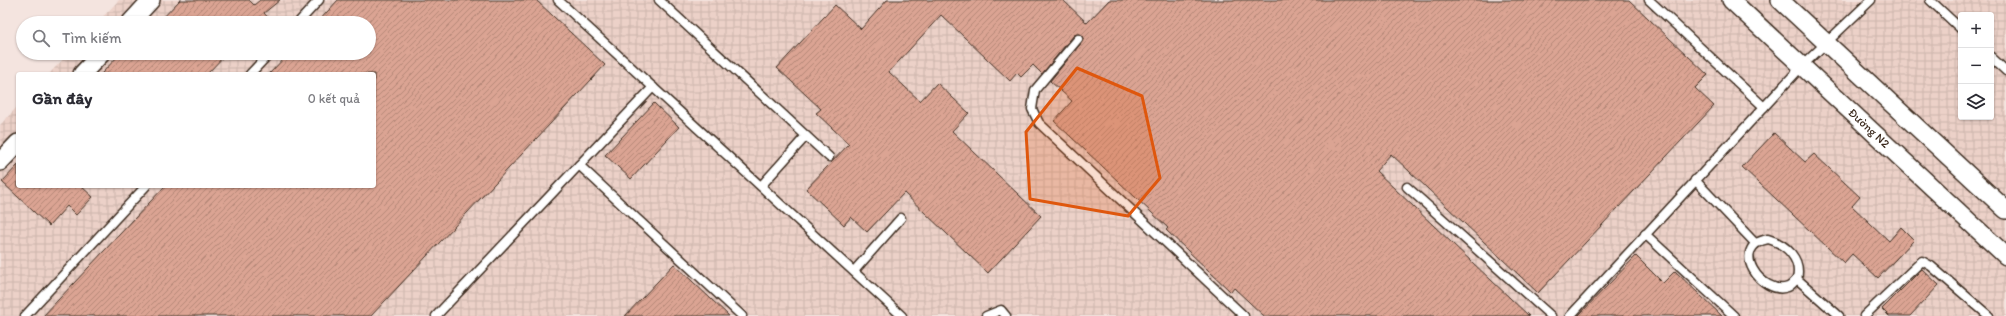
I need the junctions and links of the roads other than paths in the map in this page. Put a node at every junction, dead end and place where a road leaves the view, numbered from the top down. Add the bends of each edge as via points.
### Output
1 (151, 0) edge
2 (319, 0) edge
3 (558, 0) edge
4 (659, 0) edge
5 (1649, 0) edge
6 (1731, 0) edge
7 (1780, 0) edge
8 (1871, 0) edge
9 (1930, 0) edge
10 (136, 16) edge
11 (304, 16) edge
12 (1958, 26) edge
13 (1078, 39) dead end
14 (1826, 43) junction
15 (95, 60) edge
16 (263, 60) edge
17 (1994, 60) edge
18 (1802, 66) junction
19 (2006, 71) edge
20 (84, 72) edge
21 (252, 72) edge
22 (653, 86) junction
23 (1764, 107) junction
24 (806, 136) junction
25 (16, 145) edge
26 (829, 157) dead end
27 (0, 162) edge
28 (579, 165) junction
29 (1695, 180) junction
30 (761, 186) junction
31 (1407, 187) dead end
32 (144, 188) edge
33 (2006, 210) edge
34 (901, 218) dead end
35 (1645, 234) junction
36 (1756, 243) junction
37 (2006, 256) edge
38 (854, 271) junction
39 (1797, 279) junction
40 (25, 316) edge
41 (436, 316) edge
42 (742, 316) edge
43 (902, 316) edge
44 (986, 316) edge
45 (1006, 316) edge
46 (1244, 316) edge
47 (1551, 316) edge
48 (1570, 316) edge
49 (1734, 316) edge
50 (1839, 316) edge
51 (1864, 316) edge
52 (1989, 316) edge

1 - 10 street
2 - 11 lane
3 - 22 lane
4 - 24 lane
5 - 23 lane
6 - 18 street, Đường N2
7 - 14 street
8 - 14 lane
9 - 12 lane
13 - 46 lane via 1035,90 1032,110 1034,116
14 - 18 lane
14 - 33 street
15 - 20 street
16 - 21 lane
17 - 19 lane
18 - 23 lane
18 - 37 street, Đường N2
22 - 28 lane
22 - 30 lane
23 - 29 lane
24 - 26 lane
24 - 30 lane
25 - 27 street
28 - 41 lane
28 - 42 lane
29 - 35 lane
29 - 36 lane
30 - 38 lane
31 - 47 lane
32 - 40 lane
34 - 38 lane
35 - 48 lane
35 - 49 lane
36 - 39 lane via 1768,238 1788,250 1797,260
36 - 39 lane via 1749,252 1749,262 1754,272 1769,285 1777,288 1789,287
38 - 43 lane
39 - 50 lane
44 - 45 lane via 1000,310
51 - 52 lane via 1922,261

